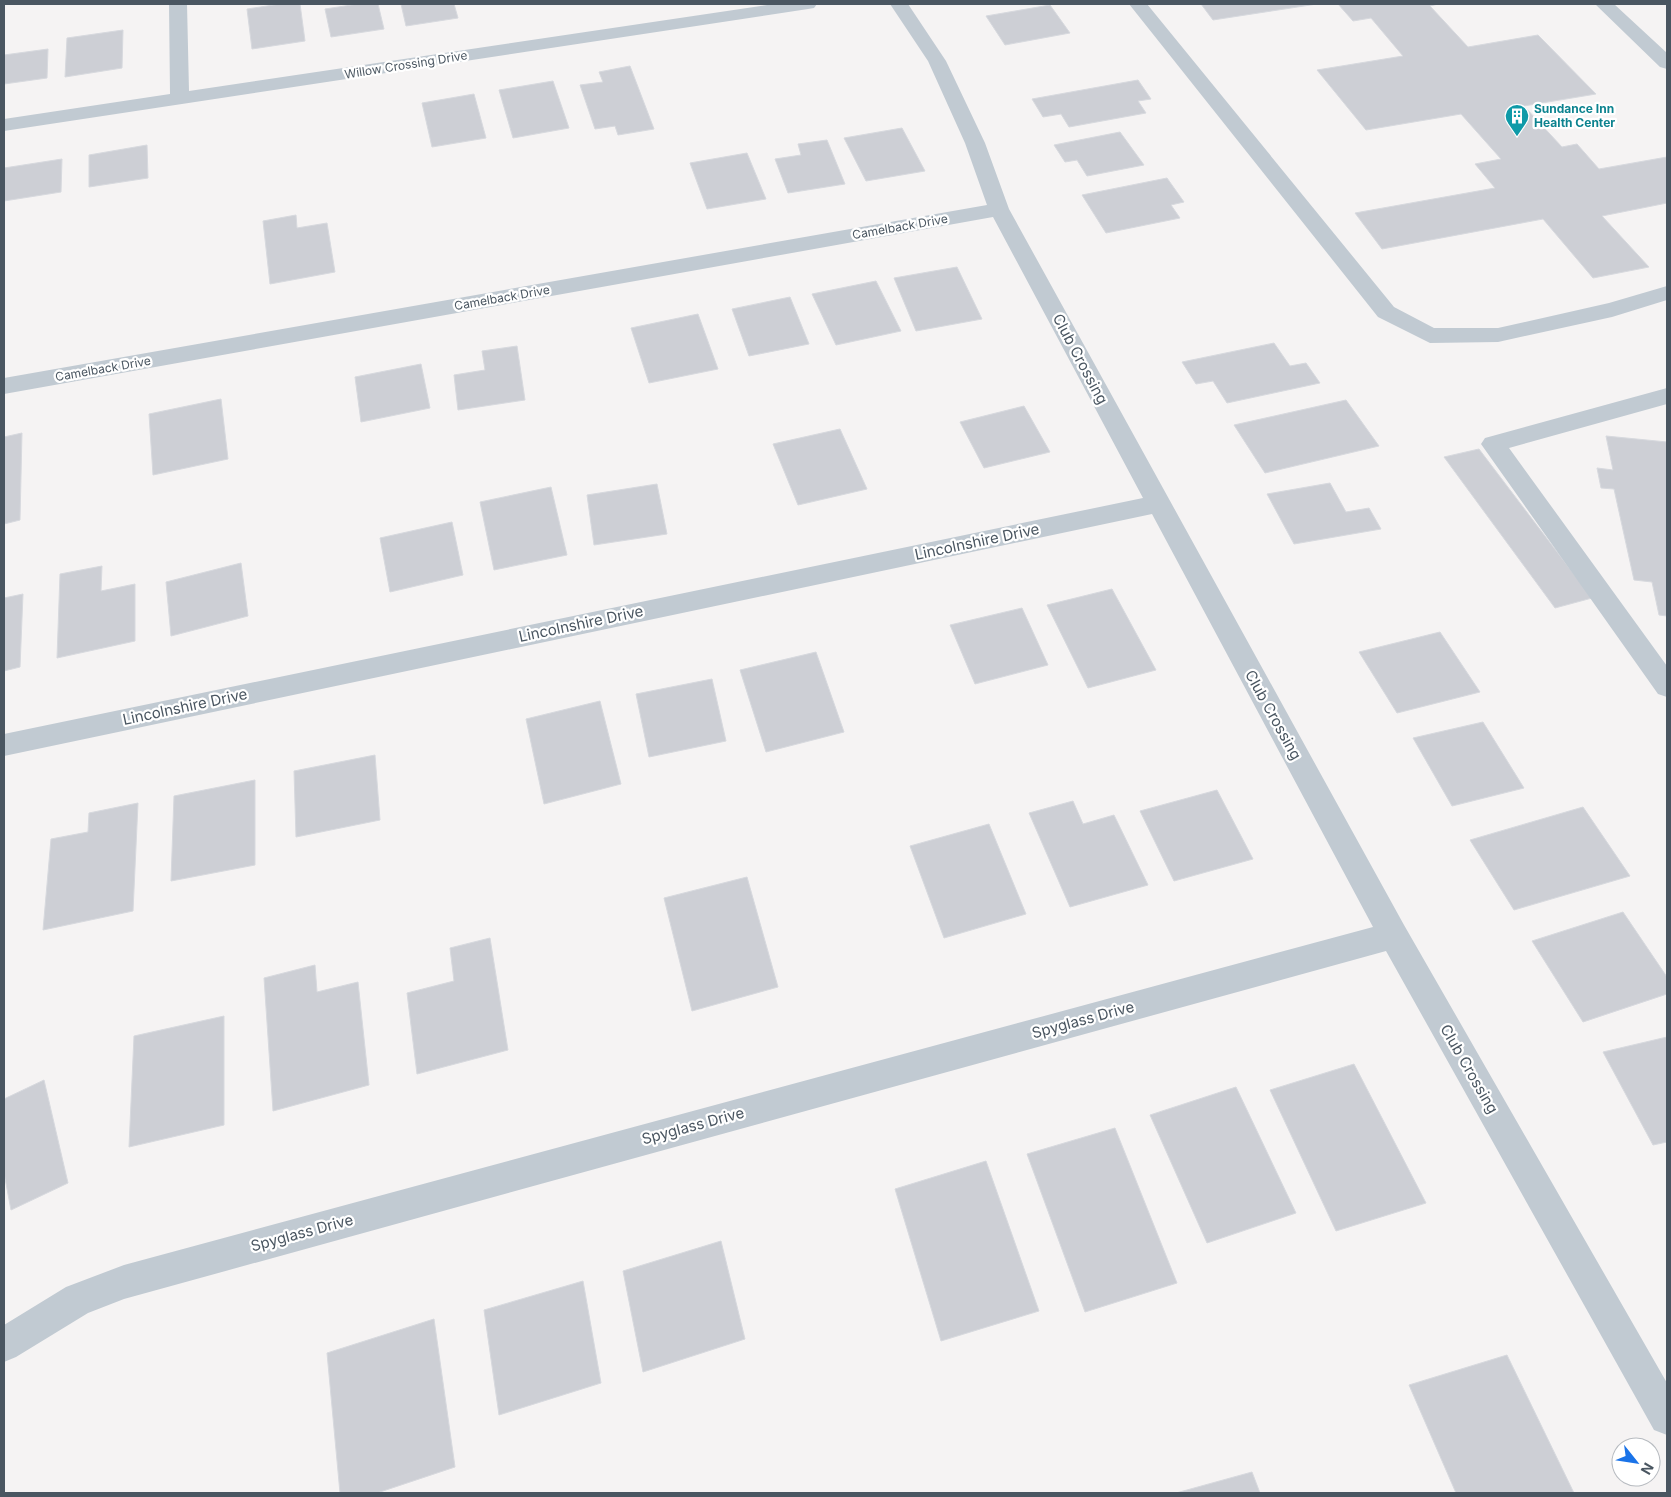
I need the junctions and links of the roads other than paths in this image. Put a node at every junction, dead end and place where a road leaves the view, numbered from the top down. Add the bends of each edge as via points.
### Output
1 (178, 4) edge
2 (808, 4) edge
3 (900, 4) edge
4 (1138, 4) edge
5 (1604, 4) edge
6 (1667, 36) edge
7 (1641, 38) junction
8 (1667, 63) edge
9 (180, 99) junction
10 (4, 125) edge
11 (999, 209) junction
12 (1667, 293) edge
13 (4, 386) edge
14 (1667, 396) edge
15 (1158, 504) junction
16 (1667, 686) edge
17 (4, 745) edge
18 (1393, 935) junction
19 (4, 1345) edge
20 (1667, 1417) edge

1 - 9 street
2 - 9 street, Willow Crossing Drive
3 - 11 street, Club Crossing via 937,61 975,143
4 - 12 street via 1393,316 1430,336 1498,335 1612,310
5 - 7 street
6 - 7 street
7 - 8 street
9 - 10 street, Willow Crossing Drive
11 - 13 street, Camelback Drive
11 - 15 street, Club Crossing
14 - 16 street via 1493,444
15 - 17 street, Lincolnshire Drive
15 - 18 street, Club Crossing
18 - 19 street, Spyglass Drive via 124,1282 78,1299
18 - 20 street, Club Crossing

